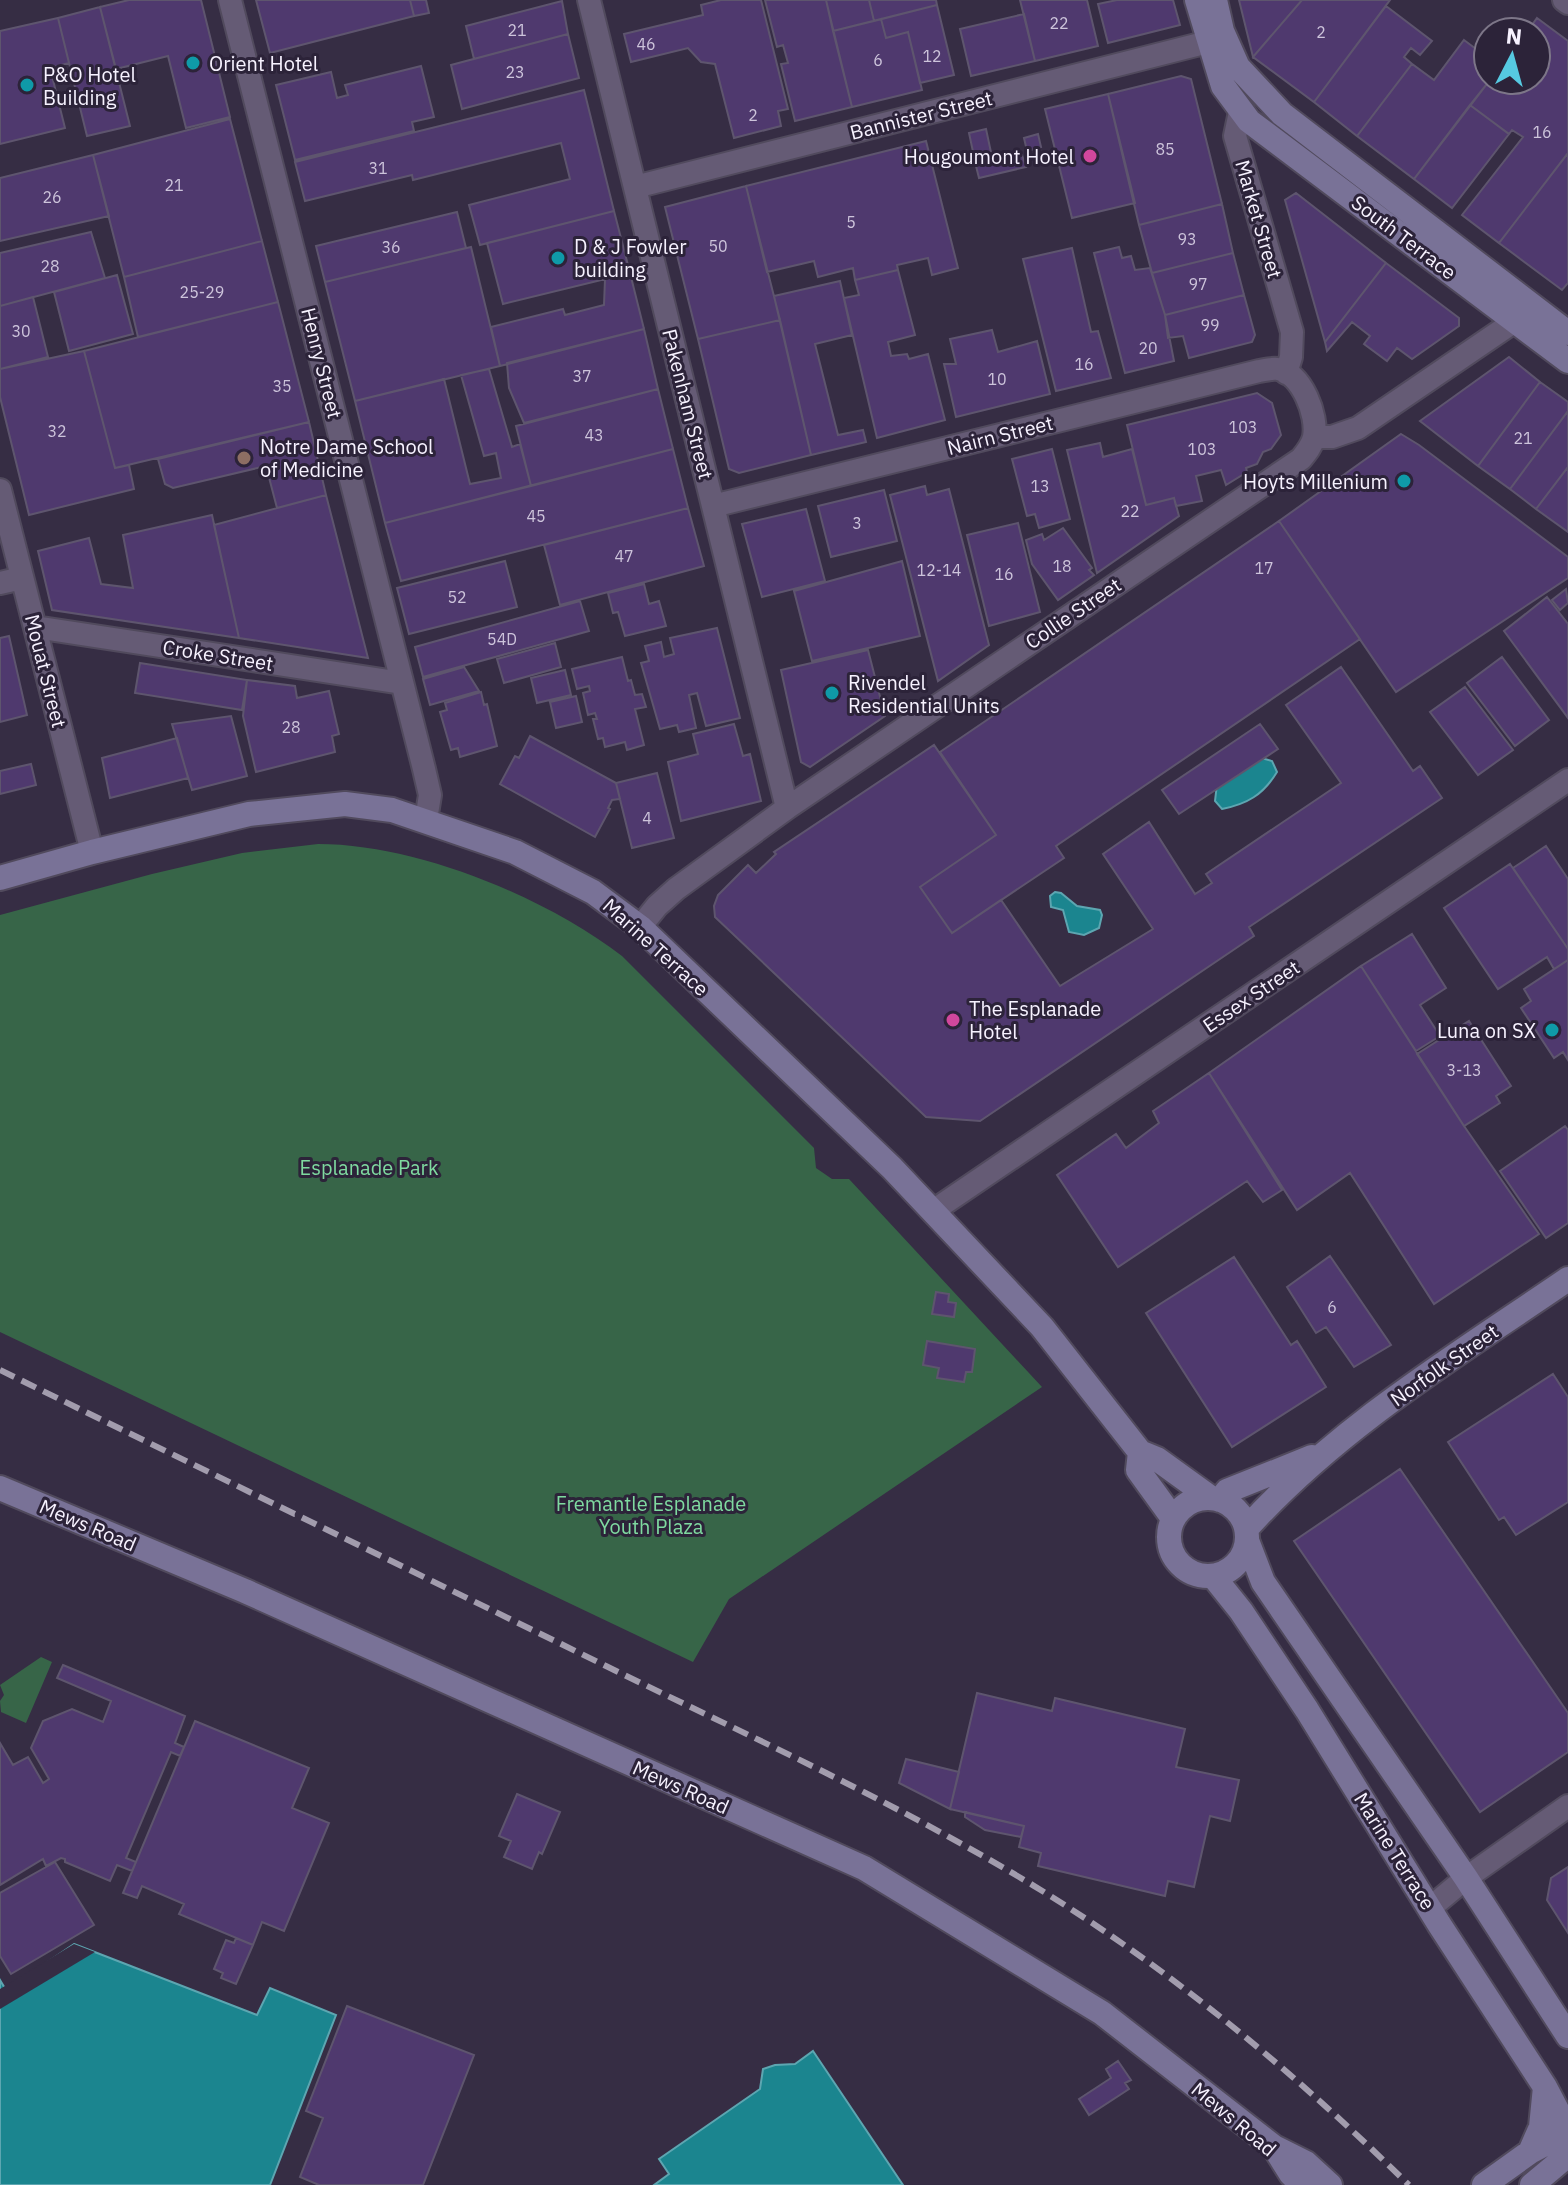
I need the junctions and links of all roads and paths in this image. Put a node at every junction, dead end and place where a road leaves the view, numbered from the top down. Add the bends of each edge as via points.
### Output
1 (230, 0) edge
2 (589, 0) edge
3 (1197, 0) edge
4 (1215, 0) edge
5 (1208, 42) junction
6 (1240, 112) junction
7 (635, 187) junction
8 (1515, 321) junction
9 (1568, 333) edge
10 (1568, 361) edge
11 (1286, 373) junction
12 (1314, 437) junction
13 (0, 490) edge
14 (713, 506) junction
15 (22, 578) junction
16 (0, 583) edge
17 (35, 627) junction
18 (402, 683) junction
19 (1568, 780) edge
20 (787, 808) junction
21 (426, 820) junction
22 (92, 852) junction
23 (1, 878) edge
24 (640, 927) junction
25 (933, 1211) junction
26 (1568, 1279) edge
27 (1140, 1452) junction
28 (1322, 1453) junction
29 (0, 1488) edge
30 (1216, 1499) junction
31 (1172, 1517) junction
32 (1248, 1536) junction
33 (1213, 1576) junction
34 (1568, 1806) edge
35 (1466, 1878) junction
36 (1430, 1908) junction
37 (1553, 2011) junction
38 (1568, 2036) edge
39 (1568, 2059) edge
40 (1545, 2087) junction
41 (1568, 2132) edge
42 (1274, 2147) junction
43 (1530, 2152) junction
44 (1566, 2157) edge
45 (1302, 2185) edge
46 (1330, 2185) edge
47 (1484, 2185) edge
48 (1532, 2185) edge
49 (1547, 2185) edge

1 - 18 street, Henry Street
2 - 7 street, Pakenham Street
3 - 5 street
4 - 9 street, South Terrace via 1229,49 1249,82 1282,114
5 - 6 street via 1223,86
5 - 7 street, Bannister Street
6 - 8 street, South Terrace
6 - 11 street, Market Street via 1235,136 1292,332
7 - 14 street, Pakenham Street
8 - 10 street, South Terrace
8 - 12 street via 1358,428
11 - 12 street via 1308,401
11 - 14 street, Nairn Street via 1259,371
12 - 20 street, Collie Street via 1301,459
13 - 15 street, Mouat Street
14 - 20 street, Pakenham Street
15 - 16 street
15 - 17 street, Mouat Street
17 - 18 street, Croke Street
17 - 22 street, Mouat Street
18 - 21 street, Henry Street via 430,795
19 - 25 street, Essex Street
20 - 24 street, Collie Street via 676,889
21 - 22 street, Marine Terrace via 345,804 302,807 249,814
21 - 24 street, Marine Terrace via 515,852 593,892
22 - 23 street, Marine Terrace
24 - 25 street, Marine Terrace
25 - 27 street, Marine Terrace via 1042,1327
26 - 28 street, Norfolk Street
27 - 30 street, Marine Terrace
27 - 31 street, Marine Terrace via 1138,1470
28 - 30 street, Norfolk Street
28 - 32 street, Norfolk Street
29 - 42 street, Mews Road via 245,1591 864,1868 1102,2013
30 - 31 street via 1197,1500
30 - 32 street, Marine Terrace via 1243,1516
31 - 33 street, Marine Terrace via 1168,1530 1174,1557 1184,1567
32 - 33 street via 1236,1565
32 - 35 street, Marine Terrace via 1263,1582
33 - 36 street, Marine Terrace via 1307,1710
34 - 35 street
35 - 36 street
35 - 37 street, Marine Terrace
36 - 40 street, Marine Terrace
37 - 38 street, Marine Terrace
37 - 39 street
40 - 41 street, Marine Terrace
40 - 43 street via 1541,2127
41 - 43 street
42 - 45 street, Mews Road
42 - 46 street via 1306,2163
43 - 47 street
44 - 48 street
44 - 49 street

